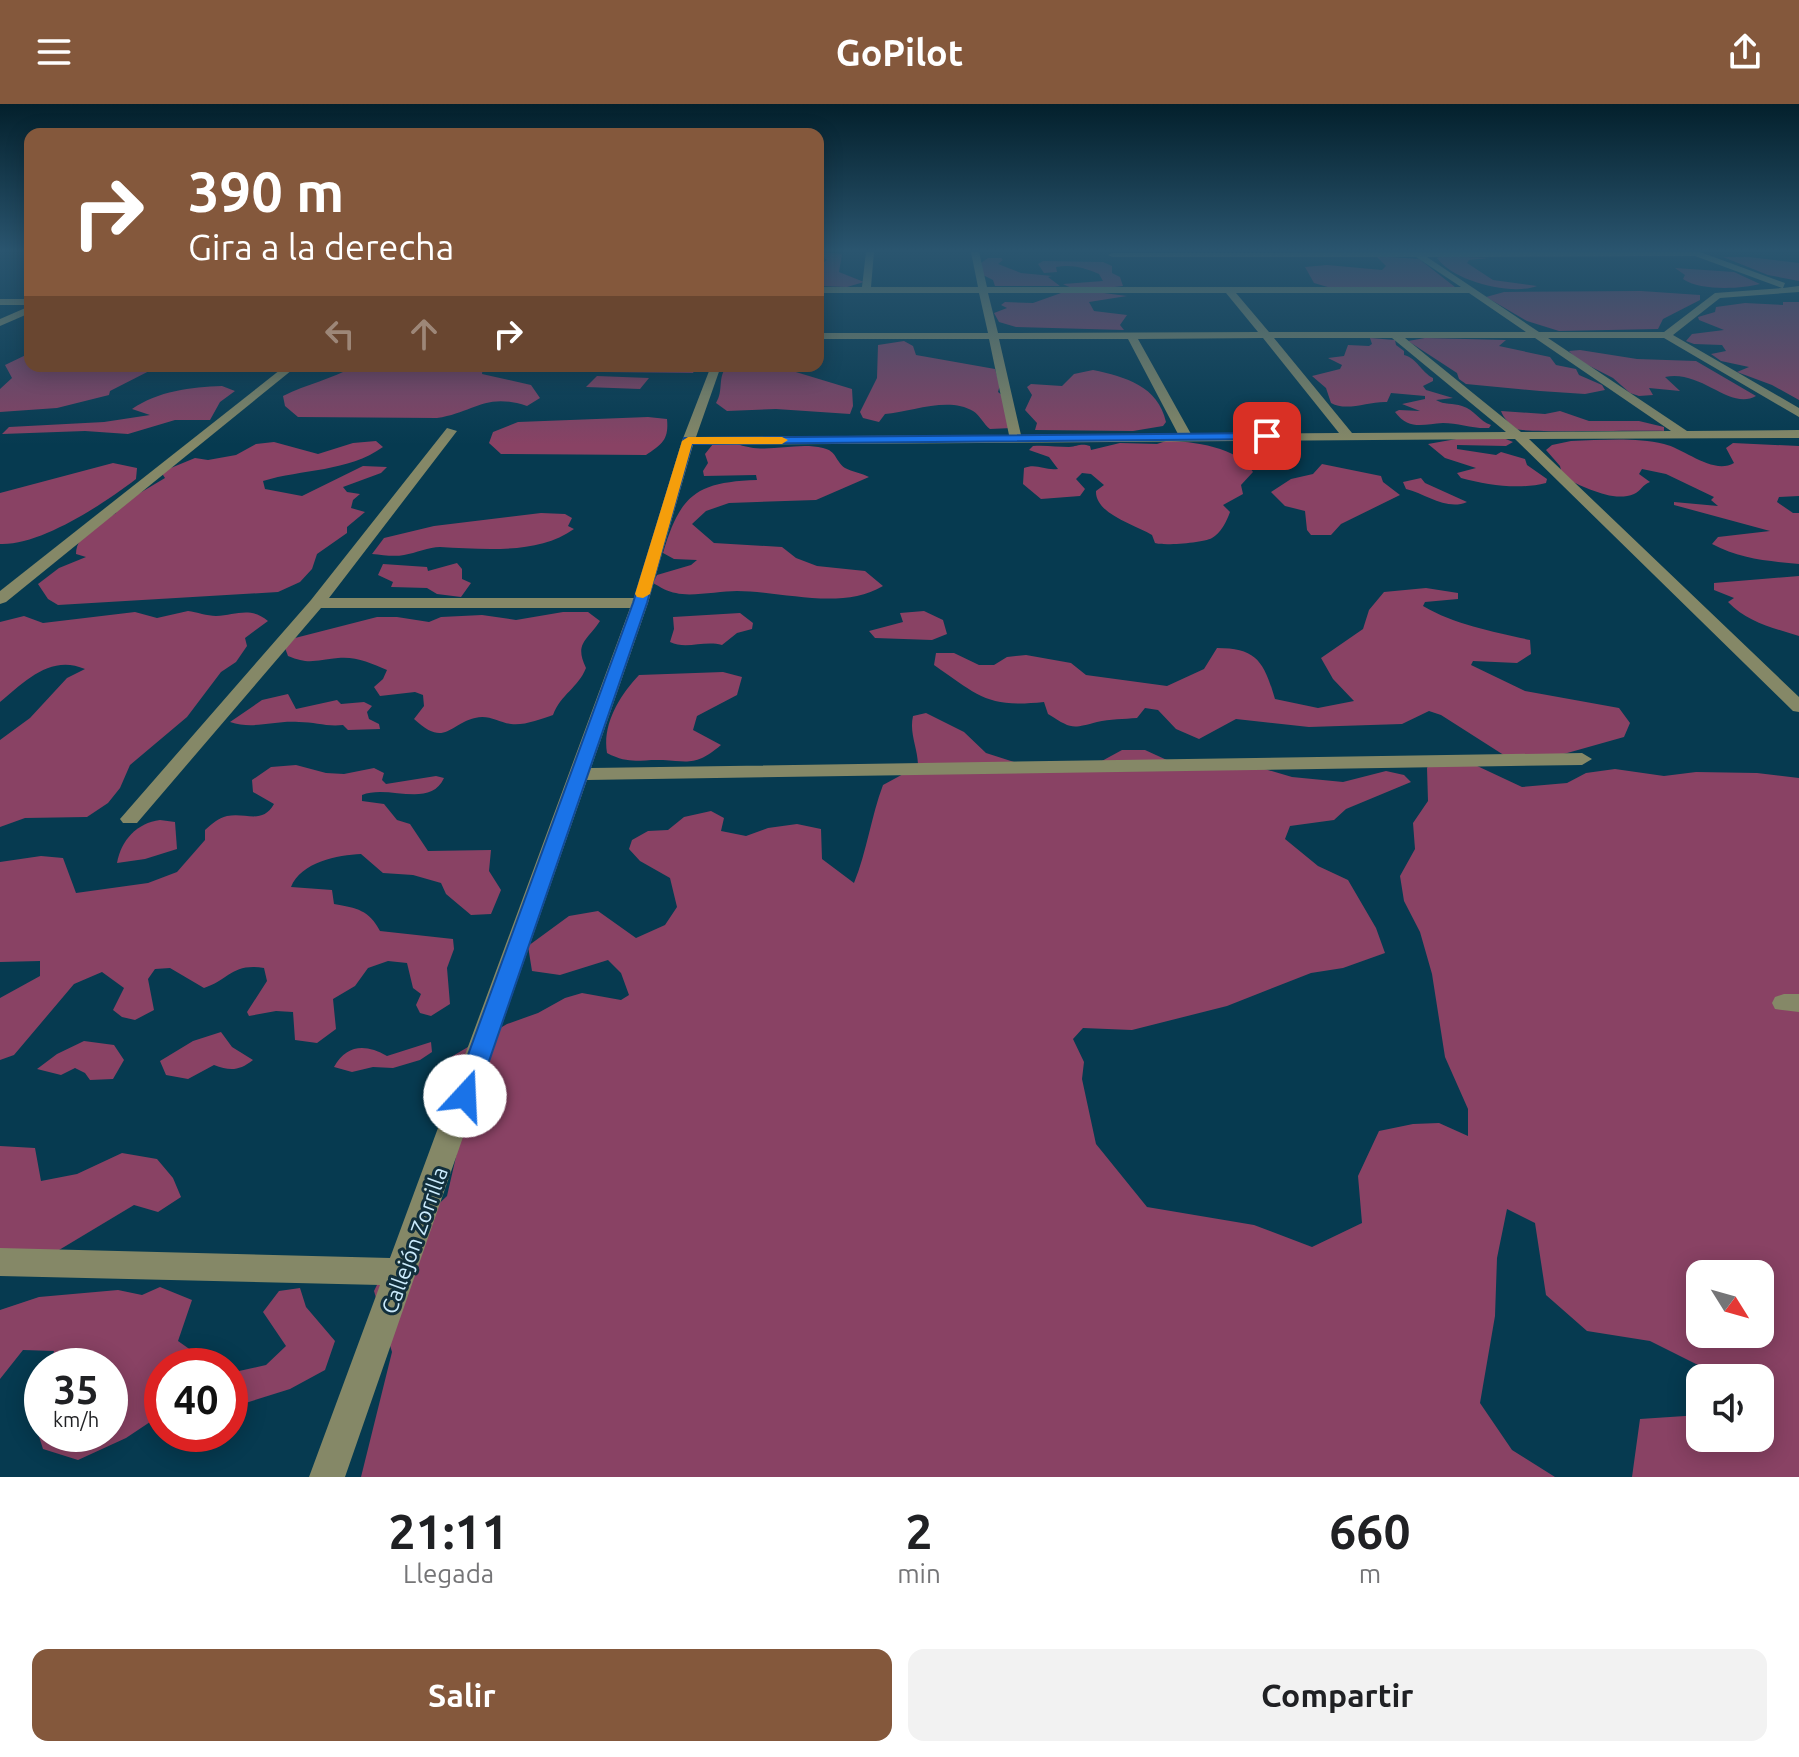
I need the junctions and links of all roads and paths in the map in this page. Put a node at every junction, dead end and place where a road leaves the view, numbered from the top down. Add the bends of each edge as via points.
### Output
1 (989, 316) edge
2 (1250, 316) edge
3 (1508, 316) edge
4 (1691, 316) edge
5 (1392, 333) junction
6 (1531, 333) junction
7 (1131, 334) junction
8 (1264, 334) junction
9 (993, 335) junction
10 (1666, 335) junction
11 (824, 336) edge
12 (284, 372) edge
13 (714, 372) edge
14 (1799, 413) edge
15 (451, 431) dead end
16 (1799, 434) edge
17 (1517, 435) junction
18 (1348, 436) junction
19 (1686, 436) junction
20 (1186, 437) junction
21 (1016, 438) junction
22 (688, 441) junction
23 (0, 599) edge
24 (317, 603) junction
25 (640, 603) junction
26 (1799, 707) edge
27 (1582, 759) dead end
28 (579, 774) junction
29 (130, 819) dead end
30 (0, 1262) edge
31 (402, 1272) junction
32 (327, 1477) edge

1 - 9 street
2 - 8 street
3 - 6 street
4 - 10 street
5 - 6 street
5 - 8 street
5 - 17 street
6 - 10 street
6 - 19 street
7 - 8 street
7 - 9 street
7 - 20 street
8 - 18 street
9 - 11 street
9 - 21 street
10 - 14 street
12 - 23 street
13 - 22 street, Callejón Zorrilla
15 - 24 street
16 - 19 street
17 - 18 street
17 - 19 street
17 - 26 street
18 - 20 street
20 - 21 street
21 - 22 street
22 - 25 street, Callejón Zorrilla
24 - 25 street
24 - 29 street
25 - 28 street, Callejón Zorrilla
27 - 28 street
28 - 31 street, Callejón Zorrilla
30 - 31 street
31 - 32 street, Callejón Zorrilla

